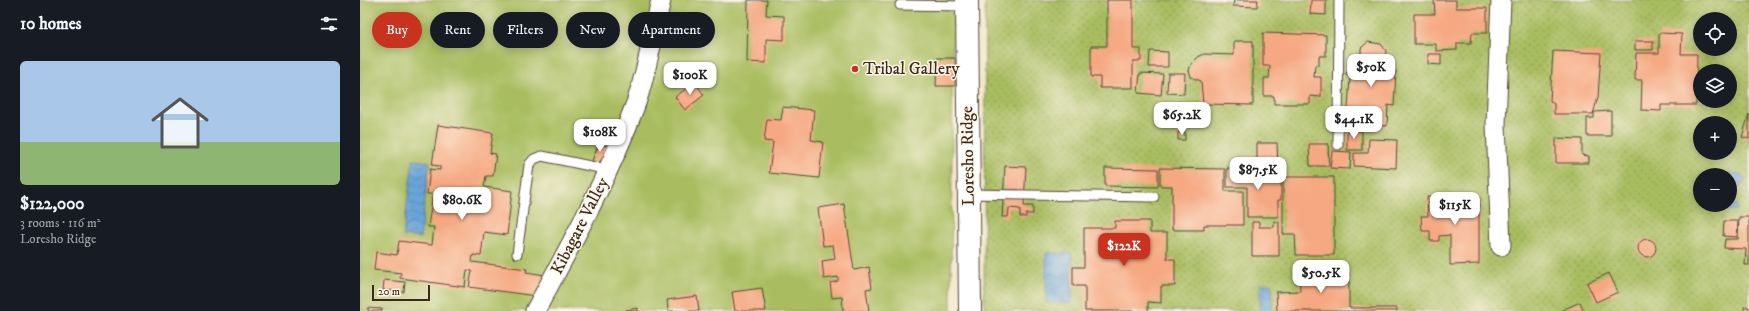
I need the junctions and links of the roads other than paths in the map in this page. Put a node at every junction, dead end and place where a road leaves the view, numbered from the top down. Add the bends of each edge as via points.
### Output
1 (661, 0) edge
2 (1339, 0) edge
3 (1501, 0) edge
4 (967, 3) edge
5 (900, 5) dead end
6 (1338, 145) dead end
7 (609, 170) junction
8 (969, 194) junction
9 (1154, 197) dead end
10 (1501, 246) dead end
11 (517, 254) dead end
12 (535, 311) edge
13 (970, 311) edge

1 - 7 street, Kibagare Valley via 636,102
2 - 6 lane
3 - 10 street via 1496,124
4 - 5 lane
4 - 8 main road, Loresho Ridge
7 - 11 lane via 542,156 534,159 529,165
7 - 12 street, Kibagare Valley
8 - 9 lane
8 - 13 main road, Loresho Ridge

